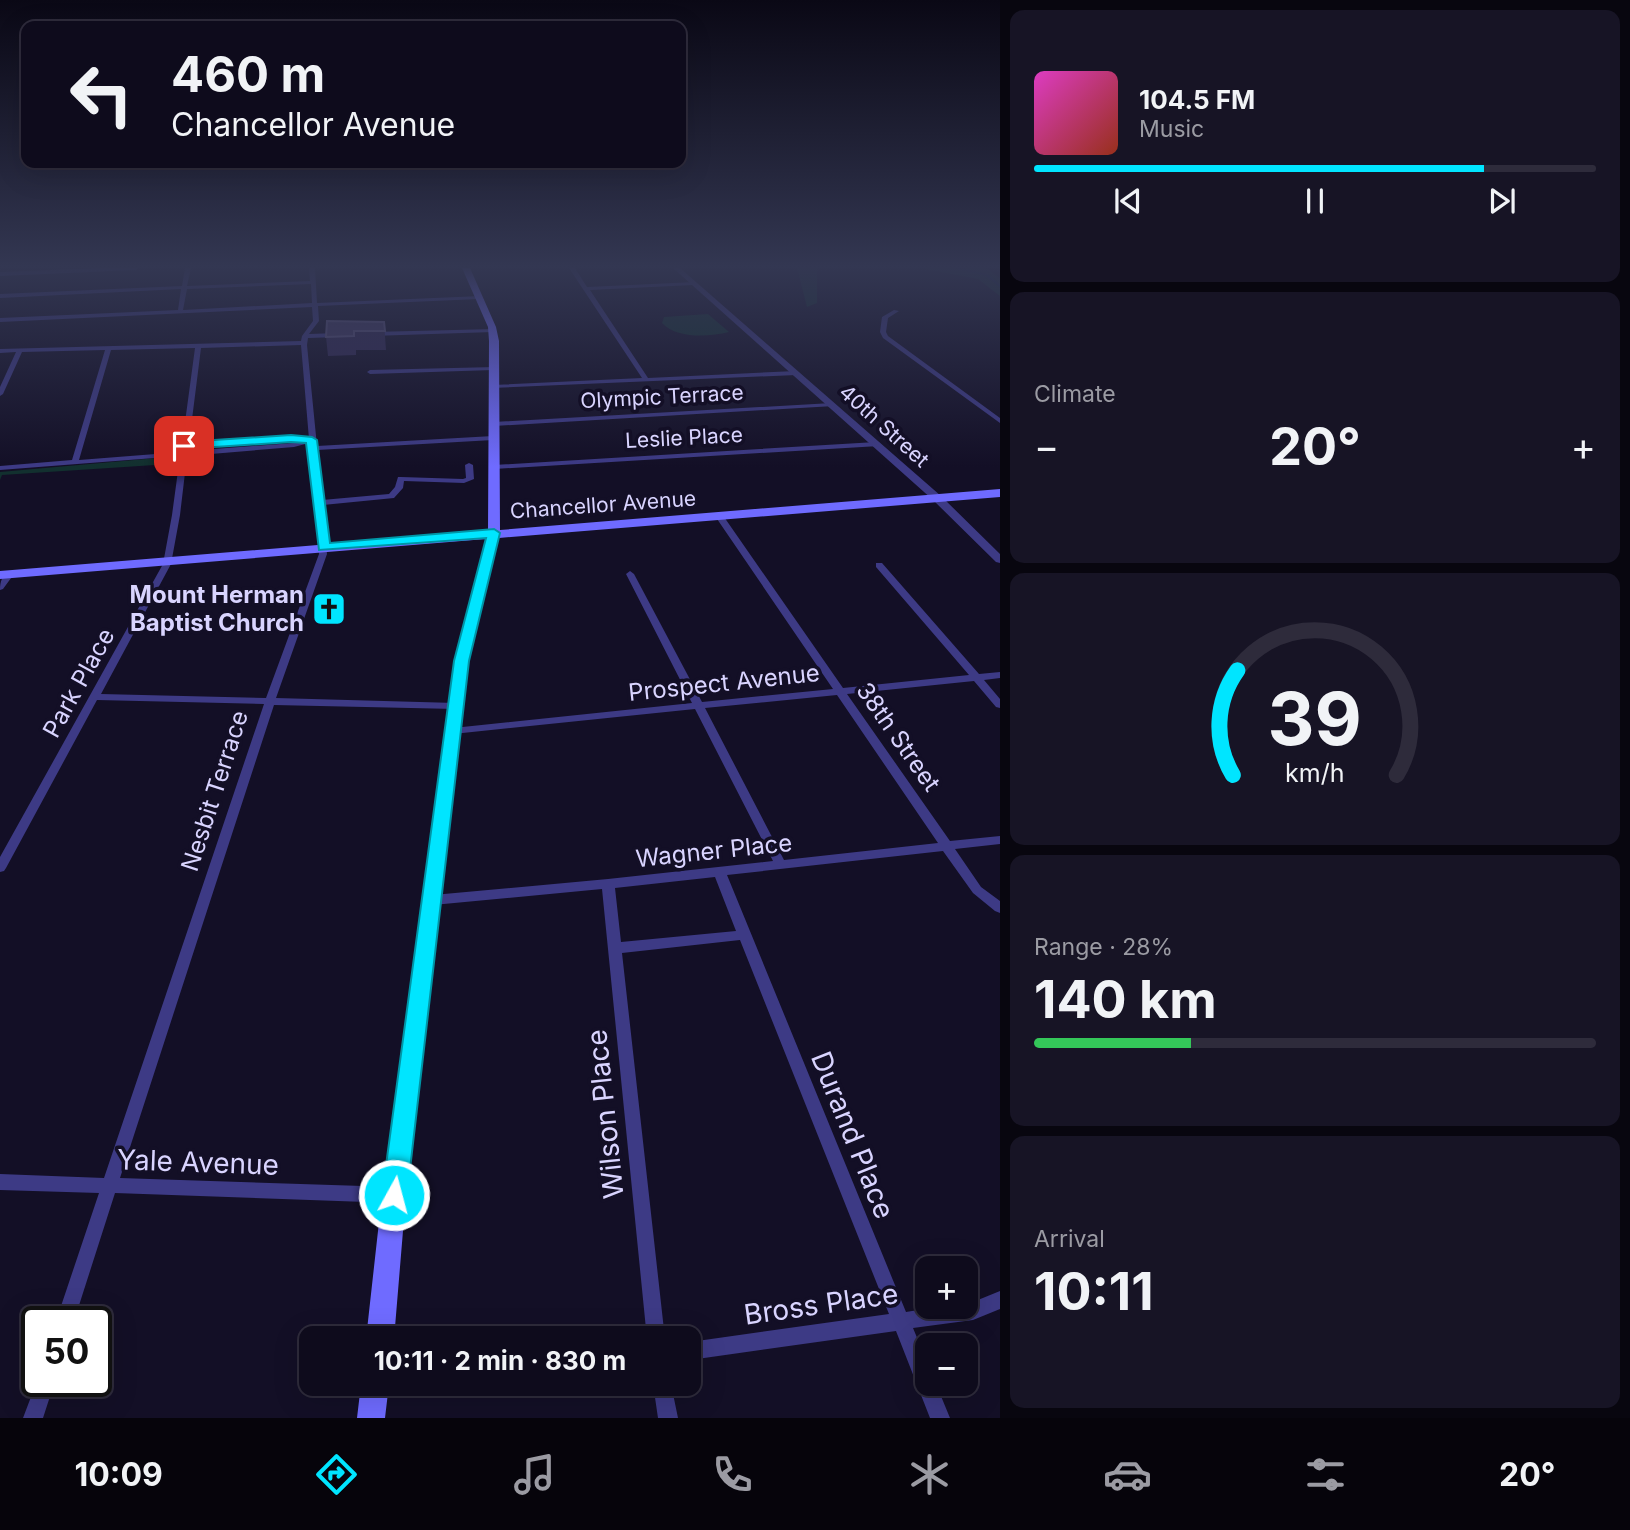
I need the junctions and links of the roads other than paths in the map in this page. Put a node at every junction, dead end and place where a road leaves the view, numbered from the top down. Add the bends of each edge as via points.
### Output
1 (309, 334) edge
2 (493, 334) edge
3 (616, 334) edge
4 (752, 334) edge
5 (884, 334) edge
6 (347, 335) edge
7 (305, 339) junction
8 (198, 345) junction
9 (109, 348) junction
10 (20, 350) junction
11 (0, 351) edge
12 (494, 368) junction
13 (370, 372) dead end
14 (796, 373) junction
15 (646, 380) junction
16 (494, 387) junction
17 (0, 394) edge
18 (832, 405) junction
19 (1000, 421) edge
20 (494, 424) junction
21 (493, 438) junction
22 (312, 444) junction
23 (876, 444) junction
24 (184, 449) junction
25 (75, 463) junction
26 (469, 465) dead end
27 (494, 467) junction
28 (0, 468) edge
29 (1000, 493) edge
30 (937, 498) junction
31 (318, 503) junction
32 (719, 516) junction
33 (494, 533) junction
34 (324, 547) junction
35 (169, 559) junction
36 (1000, 560) edge
37 (879, 565) dead end
38 (5, 574) edge
39 (630, 574) dead end
40 (0, 587) edge
41 (1000, 675) edge
42 (975, 678) junction
43 (839, 692) junction
44 (95, 698) junction
45 (270, 701) junction
46 (1000, 705) edge
47 (456, 706) junction
48 (699, 706) junction
49 (453, 731) junction
50 (1000, 840) edge
51 (946, 846) junction
52 (781, 865) junction
53 (0, 868) edge
54 (719, 872) junction
55 (608, 884) junction
56 (433, 900) junction
57 (1000, 908) edge
58 (743, 935) junction
59 (616, 948) junction
60 (0, 1182) edge
61 (111, 1186) junction
62 (394, 1195) junction
63 (1000, 1300) edge
64 (70, 1306) edge
65 (902, 1322) junction
66 (381, 1326) edge
67 (655, 1326) edge
68 (701, 1349) edge
69 (374, 1396) edge
70 (664, 1396) edge
71 (40, 1397) edge
72 (33, 1418) edge
73 (371, 1418) edge
74 (668, 1418) edge
75 (940, 1418) edge

1 - 7 street, Nesbit Terrace
2 - 12 main road
3 - 15 street
4 - 14 street, 40th Street
5 - 19 street
6 - 7 street
7 - 8 street
7 - 22 street, Nesbit Terrace
8 - 9 street
8 - 24 street, Park Place
9 - 10 street
9 - 25 street
10 - 11 street
10 - 17 street
12 - 13 street
12 - 16 main road
14 - 15 street
14 - 18 street, 40th Street
15 - 16 street
16 - 20 main road
18 - 20 street, Olympic Terrace
18 - 23 street, 40th Street
20 - 21 main road
21 - 22 street
21 - 27 main road
22 - 24 street
22 - 31 street, Nesbit Terrace
23 - 27 street, Leslie Place
23 - 30 street, 40th Street
24 - 25 street
24 - 35 street, Park Place
25 - 28 street
26 - 31 street via 470,480 401,479 400,488 391,496
27 - 33 main road
29 - 30 main road, Chancellor Avenue
30 - 32 main road, Chancellor Avenue
30 - 36 street, 40th Street
31 - 34 street, Nesbit Terrace
32 - 33 main road, Chancellor Avenue
32 - 43 street, 38th Street
33 - 34 main road, Chancellor Avenue
33 - 47 main road via 461,661
34 - 35 main road, Chancellor Avenue
34 - 45 street, Nesbit Terrace
35 - 38 main road, Chancellor Avenue
35 - 44 street, Park Place
37 - 42 street
38 - 40 street
39 - 48 street
41 - 42 street, Prospect Avenue
42 - 43 street, Prospect Avenue
42 - 46 street
43 - 48 street, Prospect Avenue
43 - 51 street, 38th Street
44 - 45 street
44 - 53 street, Park Place
45 - 47 street
45 - 61 street, Nesbit Terrace
47 - 49 main road
48 - 49 street, Prospect Avenue
48 - 52 street
49 - 56 main road
50 - 51 street, Wagner Place
51 - 52 street, Wagner Place
51 - 57 street, 38th Street via 977,890
52 - 54 street, Wagner Place
54 - 55 street, Wagner Place
54 - 58 street, Durand Place
55 - 56 street, Wagner Place
55 - 59 street, Wilson Place
56 - 62 main road
58 - 59 street
58 - 65 street, Durand Place
59 - 67 street, Wilson Place
60 - 61 street, Yale Avenue
61 - 62 street, Yale Avenue
61 - 64 street, Nesbit Terrace
62 - 66 main road
63 - 65 street, Bross Place via 973,1311
65 - 68 street, Bross Place
65 - 75 street, Durand Place
69 - 73 main road
70 - 74 street
71 - 72 street

